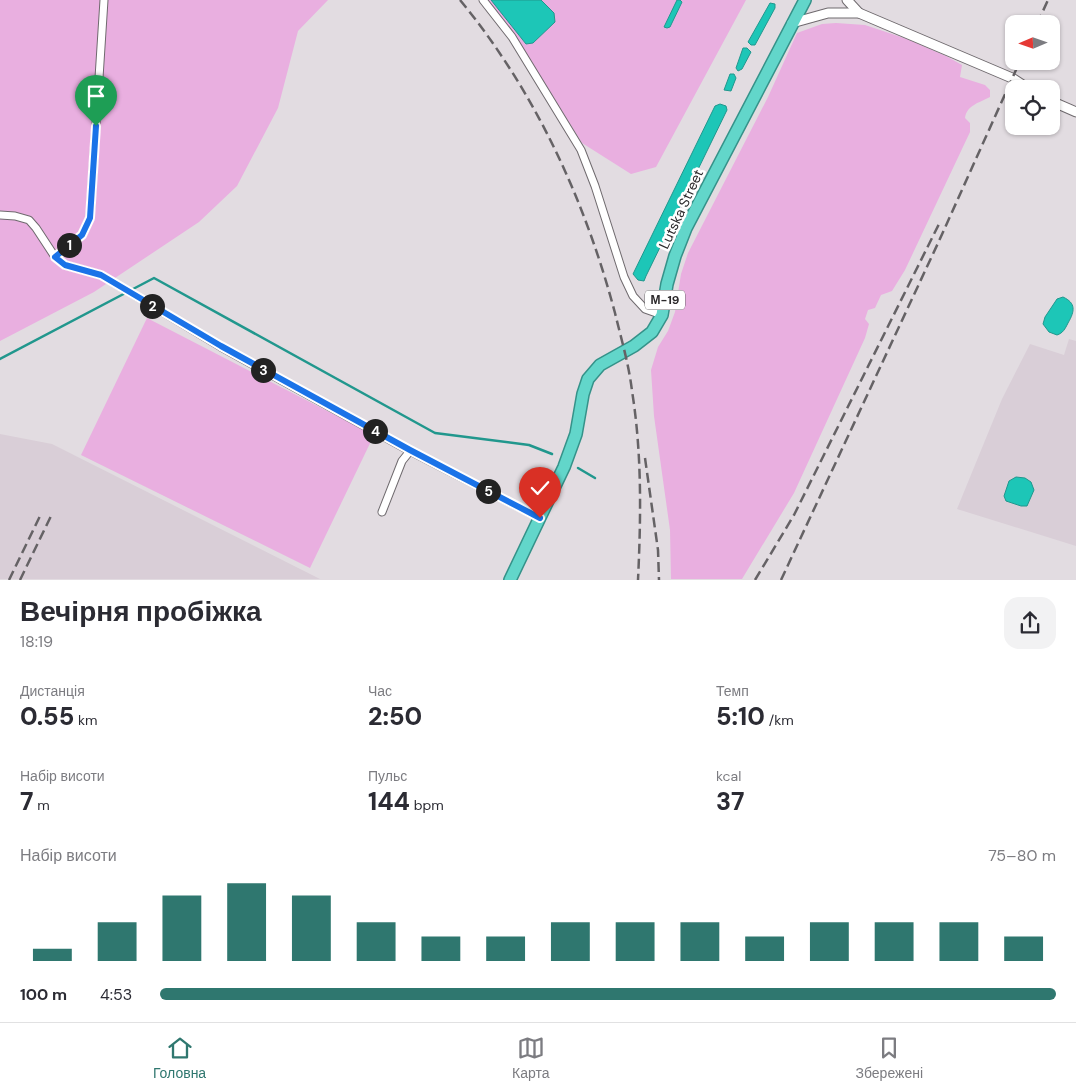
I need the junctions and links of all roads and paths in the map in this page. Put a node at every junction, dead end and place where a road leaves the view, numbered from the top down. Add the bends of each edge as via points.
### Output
1 (104, 0) edge
2 (483, 0) edge
3 (805, 0) edge
4 (848, 0) edge
5 (859, 13) junction
6 (792, 24) junction
7 (1015, 80) edge
8 (1060, 105) edge
9 (1076, 112) edge
10 (0, 215) edge
11 (55, 257) junction
12 (662, 315) junction
13 (410, 450) junction
14 (382, 512) dead end
15 (540, 518) junction
16 (510, 580) edge

1 - 11 street via 90,218 82,235
2 - 12 street via 512,37 581,150 624,277 634,296 645,309
3 - 6 highway, Lutska Street / М-19
4 - 5 street
5 - 6 street via 828,14
5 - 7 street
6 - 12 highway, Lutska Street / М-19 via 686,228 667,284
8 - 9 street
10 - 11 street via 29,220
11 - 13 street via 65,265 101,275 221,346
12 - 15 highway, Lutska Street / М-19 via 652,332 600,365 588,379 576,434
13 - 14 street via 402,461
13 - 15 street
15 - 16 highway, Lutska Street / М-19

